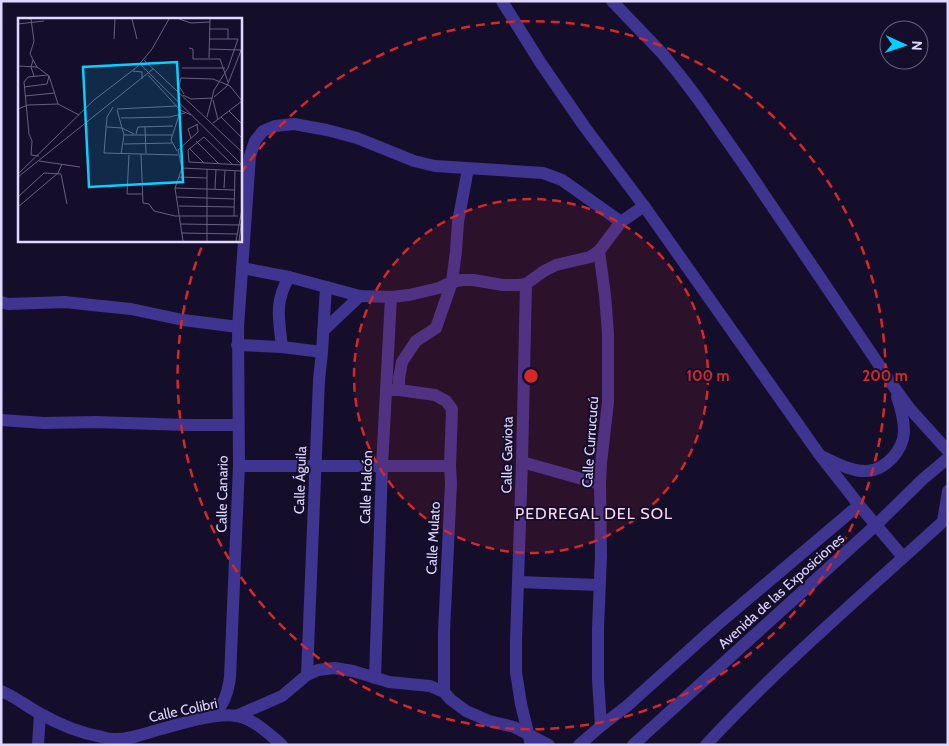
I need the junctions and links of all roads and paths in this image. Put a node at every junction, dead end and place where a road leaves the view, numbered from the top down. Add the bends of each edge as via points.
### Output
1 (502, 1) edge
2 (612, 1) edge
3 (468, 168) junction
4 (644, 206) junction
5 (621, 222) junction
6 (599, 251) junction
7 (242, 268) junction
8 (289, 277) junction
9 (452, 282) junction
10 (526, 284) junction
11 (326, 288) junction
12 (360, 296) junction
13 (391, 297) junction
14 (1, 302) edge
15 (238, 327) junction
16 (323, 331) junction
17 (238, 345) junction
18 (282, 347) junction
19 (322, 352) junction
20 (894, 387) junction
21 (386, 390) junction
22 (399, 390) junction
23 (1, 420) edge
24 (238, 425) junction
25 (948, 451) edge
26 (819, 454) junction
27 (948, 458) edge
28 (522, 462) junction
29 (316, 465) junction
30 (238, 466) junction
31 (382, 466) junction
32 (450, 466) junction
33 (600, 484) junction
34 (948, 491) edge
35 (859, 505) junction
36 (945, 519) edge
37 (876, 526) junction
38 (903, 557) junction
39 (518, 582) junction
40 (599, 585) junction
41 (307, 675) junction
42 (376, 678) junction
43 (1, 691) edge
44 (444, 692) junction
45 (40, 714) junction
46 (213, 716) junction
47 (236, 716) junction
48 (601, 726) junction
49 (530, 740) edge
50 (112, 742) edge
51 (38, 745) edge
52 (282, 745) edge
53 (549, 745) edge
54 (579, 745) edge
55 (633, 745) edge
56 (706, 745) edge

1 - 4 street via 584,126
2 - 20 street via 679,74
3 - 5 street, Calle Canario via 543,173 562,180
3 - 7 street, Calle Canario via 414,161 357,138 294,124 263,131 250,156
3 - 9 street
4 - 5 street
4 - 26 street
5 - 6 street
6 - 10 street via 590,257 556,265
6 - 33 street, Calle Currucucú via 608,333 608,402
7 - 8 street
7 - 15 street, Calle Canario
8 - 11 street
8 - 18 street via 278,308
9 - 10 street via 473,280 504,285
9 - 13 street via 425,292
9 - 22 street via 436,328 416,341 402,362
10 - 28 street, Calle Gaviota
11 - 12 street
11 - 16 street, Calle Águila
12 - 13 street
12 - 16 street
13 - 21 street, Calle Halcón
14 - 15 street via 65,302 131,309
15 - 17 street, Calle Canario
16 - 19 street, Calle Águila
17 - 18 street
17 - 24 street, Calle Canario
18 - 19 street
19 - 29 street, Calle Águila
20 - 25 street
20 - 26 street via 904,433 901,444 887,463 867,471 838,464
21 - 22 street
21 - 31 street, Calle Halcón
22 - 32 street, Calle Mulato via 435,395 452,409
23 - 24 street
24 - 30 street, Calle Canario
26 - 35 street
27 - 37 street, Avenida de las Exposiciones
28 - 33 street
28 - 39 street, Calle Gaviota
29 - 30 street
29 - 31 street
29 - 41 street, Calle Águila
30 - 46 street, Calle Canario via 230,677 225,700
31 - 32 street
31 - 42 street, Calle Halcón
32 - 44 street, Calle Mulato
33 - 40 street, Calle Currucucú
34 - 36 street
35 - 37 street
35 - 48 street
36 - 38 street
37 - 38 street
37 - 55 street, Avenida de las Exposiciones
38 - 56 street via 811,641
39 - 40 street
39 - 49 street, Calle Gaviota via 516,672 520,704
40 - 48 street, Calle Currucucú
41 - 42 street via 334,668
41 - 47 street via 282,696
42 - 44 street via 430,686
43 - 45 street
44 - 49 street via 466,711 514,727
45 - 50 street
45 - 51 street
46 - 47 street, Calle Colibri
46 - 50 street, Calle Colibri
47 - 52 street, Calle Colibri via 266,731
48 - 54 street
49 - 53 street

